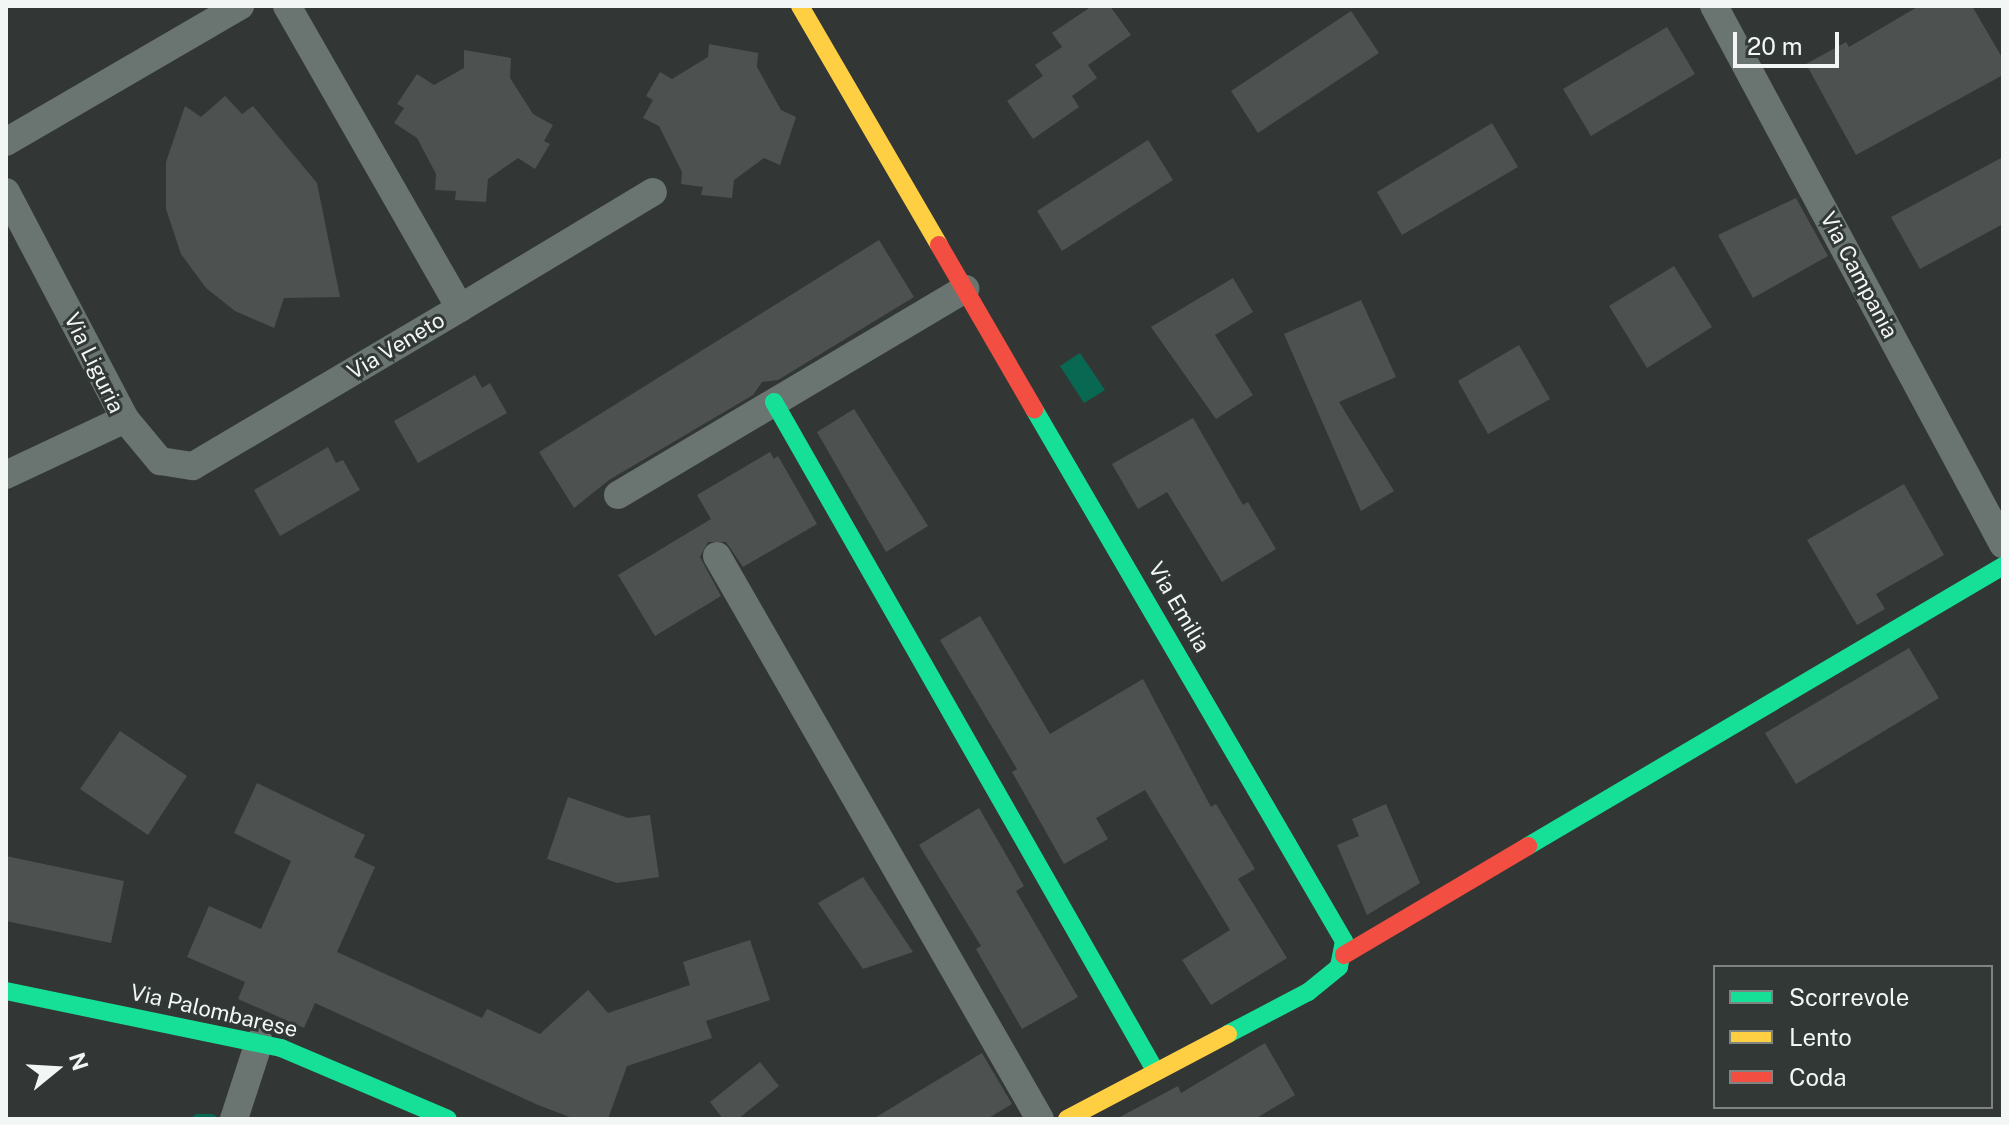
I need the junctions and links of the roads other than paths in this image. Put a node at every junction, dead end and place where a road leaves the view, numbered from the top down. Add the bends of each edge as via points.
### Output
1 (287, 6) edge
2 (800, 6) edge
3 (1714, 6) edge
4 (229, 9) edge
5 (6, 142) edge
6 (6, 192) edge
7 (653, 192) dead end
8 (965, 289) junction
9 (460, 308) junction
10 (774, 402) junction
11 (125, 419) junction
12 (6, 475) edge
13 (618, 495) dead end
14 (2003, 544) edge
15 (717, 556) dead end
16 (2003, 566) edge
17 (1344, 955) junction
18 (6, 991) edge
19 (259, 1042) junction
20 (1156, 1072) junction
21 (234, 1119) edge
22 (448, 1119) edge
23 (1040, 1119) edge
24 (1067, 1119) edge

1 - 9 street, Via Veneto
2 - 8 street, Via Emilia
3 - 14 street, Via Campania
4 - 5 street
6 - 11 street, Via Liguria
7 - 9 street
8 - 10 street
8 - 17 street, Via Emilia via 1339,928
9 - 11 street, Via Veneto via 193,466 160,461
10 - 13 street
10 - 20 street
11 - 12 street, Via Liguria
15 - 23 street
16 - 17 street
17 - 20 street via 1339,967 1308,992
18 - 19 street, Via Palombarese
19 - 21 street
19 - 22 street, Via Palombarese
20 - 24 street

